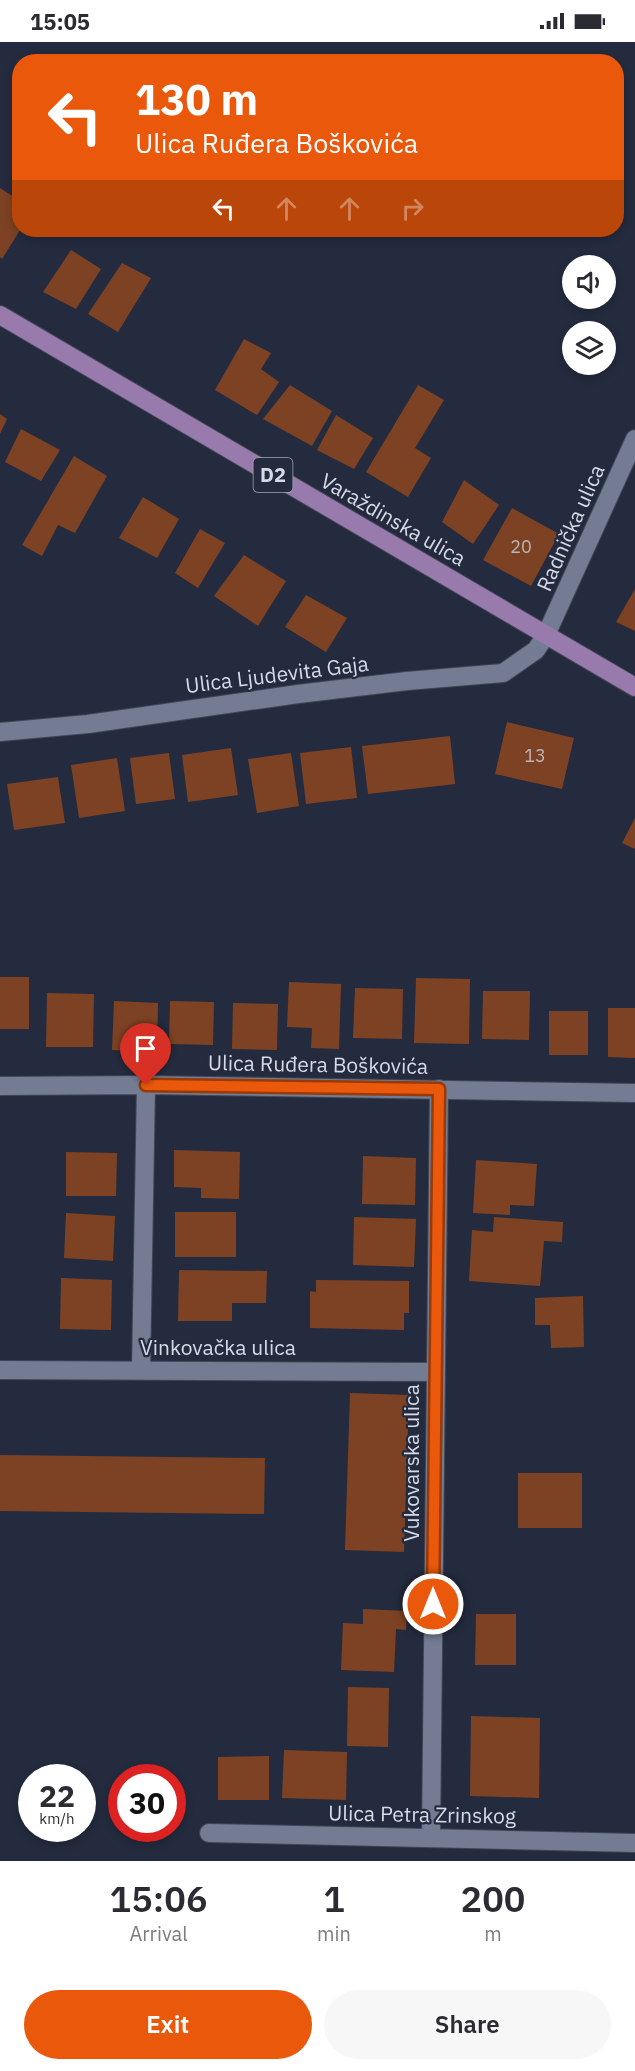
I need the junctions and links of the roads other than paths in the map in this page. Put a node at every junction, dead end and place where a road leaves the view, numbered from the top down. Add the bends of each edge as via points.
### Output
1 (0, 315) edge
2 (635, 439) edge
3 (546, 635) junction
4 (635, 687) edge
5 (0, 732) edge
6 (146, 1085) junction
7 (0, 1086) edge
8 (439, 1089) junction
9 (635, 1093) edge
10 (0, 1370) edge
11 (141, 1370) junction
12 (435, 1372) junction
13 (209, 1833) dead end
14 (431, 1837) junction
15 (635, 1843) edge

1 - 3 main road, Varaždinska ulica / D2
2 - 3 street, Radnička ulica
3 - 4 main road, D2
3 - 5 street, Ulica Ljudevita Gaja via 536,650 503,673 320,691 88,724
6 - 7 street, Ulica Ruđera Boškovića
6 - 8 street, Ulica Ruđera Boškovića
6 - 11 street
8 - 9 street, Ulica Ruđera Boškovića
8 - 12 street, Vukovarska ulica
10 - 11 street, Vinkovačka ulica
11 - 12 street, Vinkovačka ulica
12 - 14 street, Vukovarska ulica
13 - 14 street, Ulica Petra Zrinskog
14 - 15 street, Ulica Petra Zrinskog

